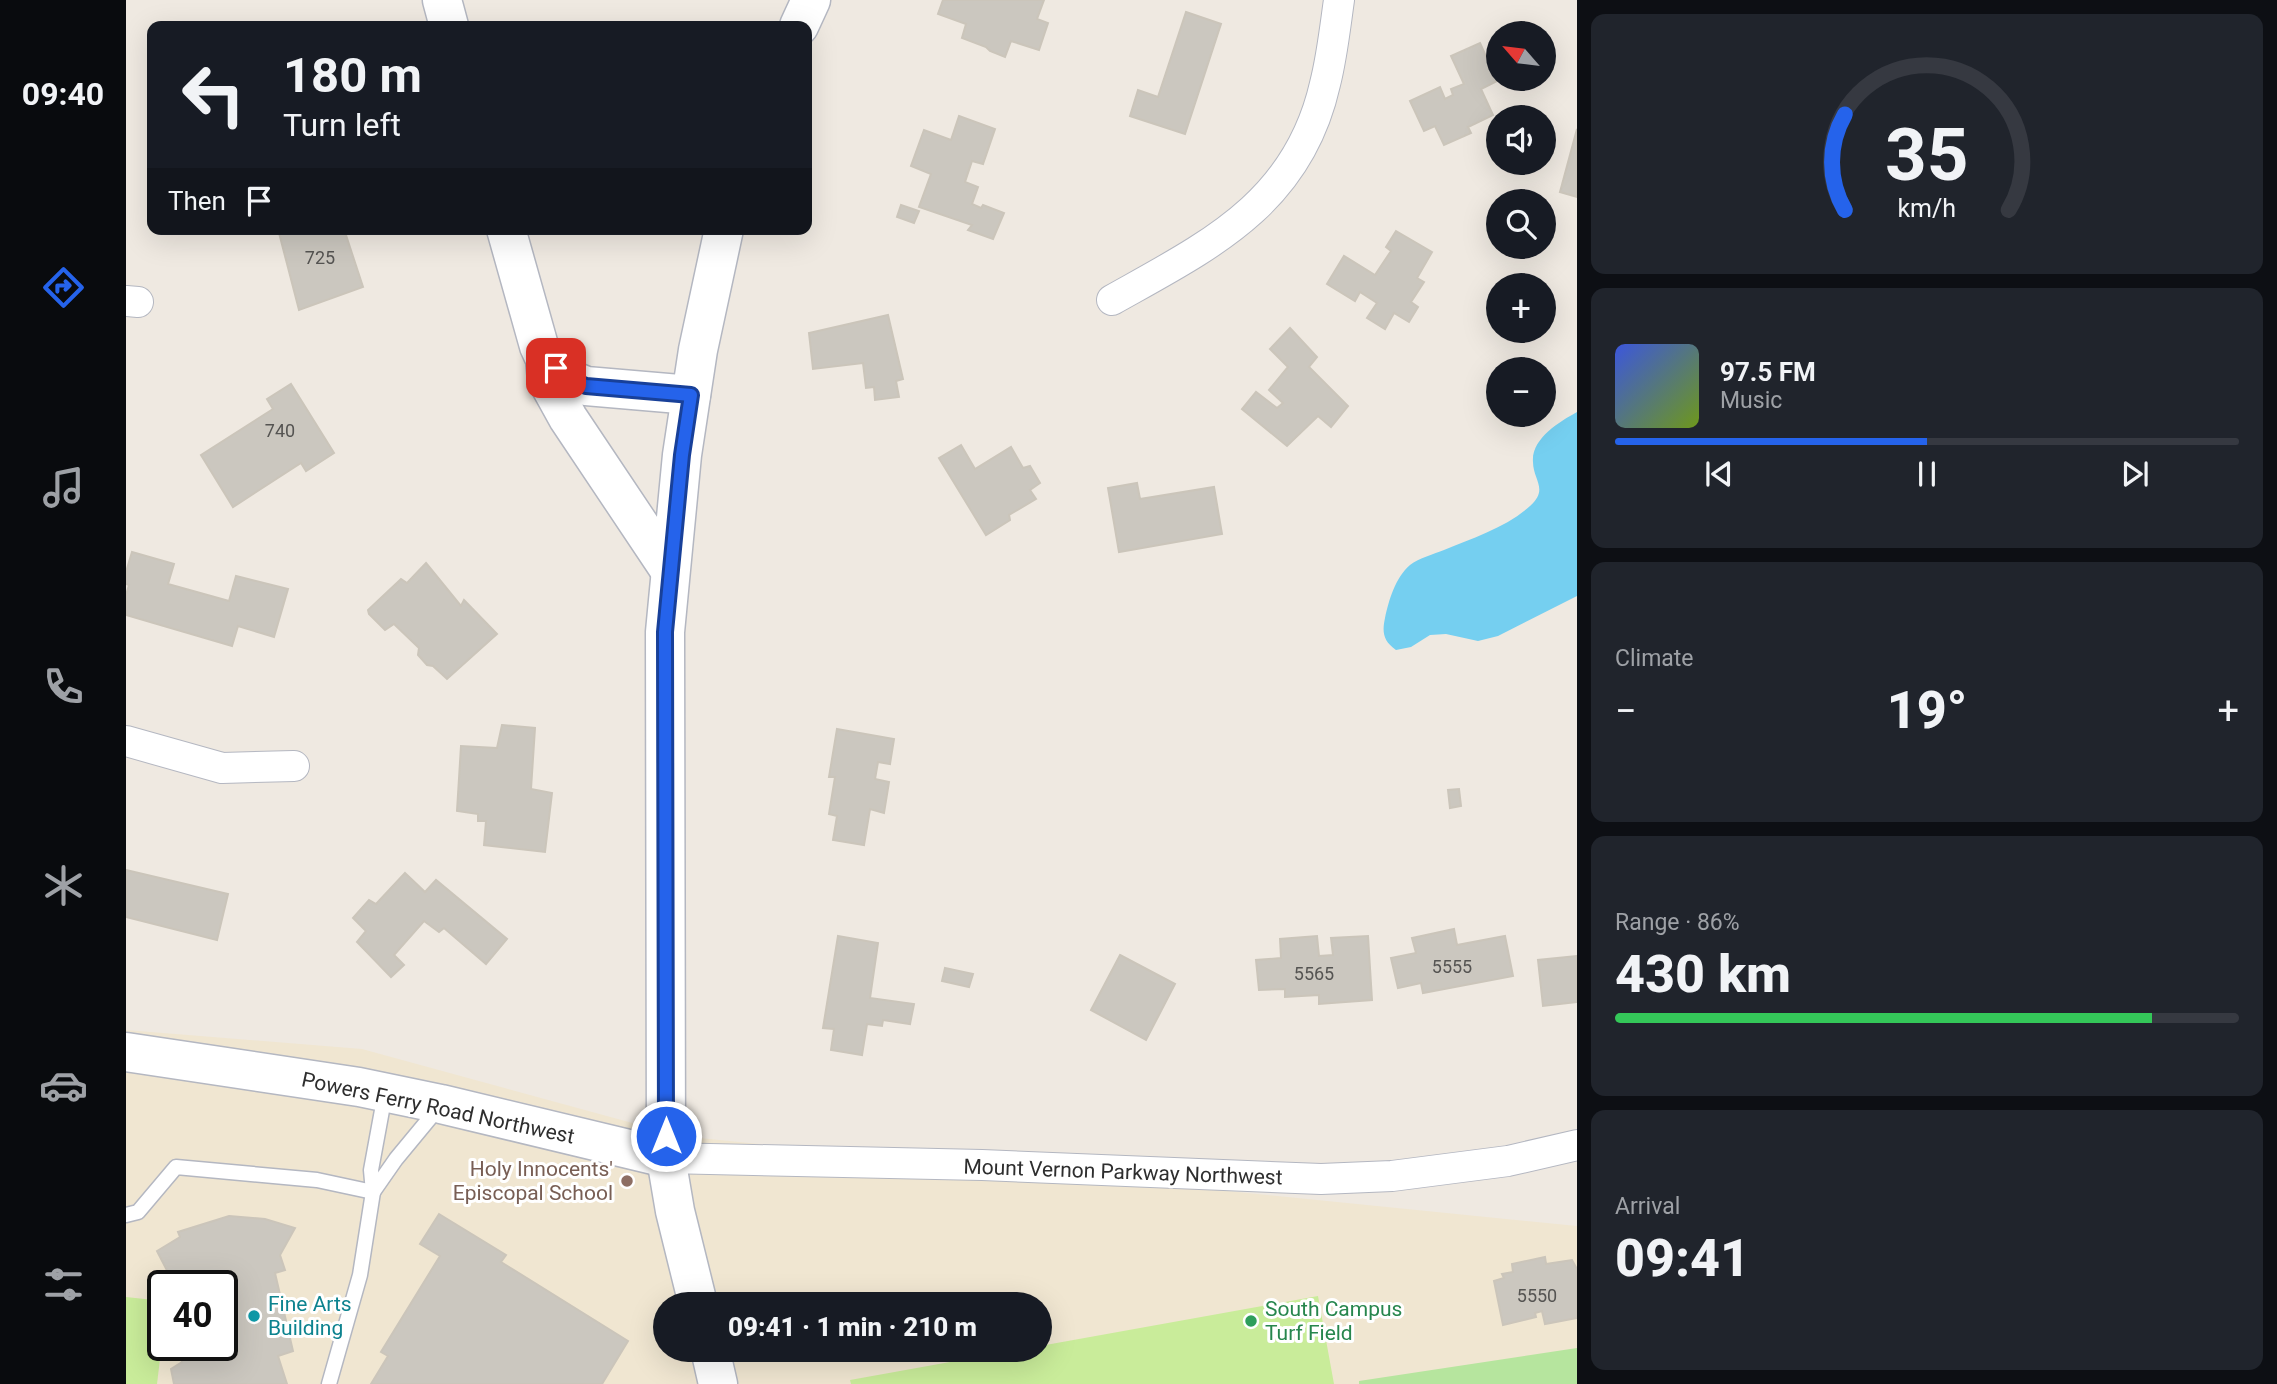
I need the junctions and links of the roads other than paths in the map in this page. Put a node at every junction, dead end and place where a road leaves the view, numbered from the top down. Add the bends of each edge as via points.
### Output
1 (442, 0) edge
2 (811, 0) edge
3 (1339, 0) edge
4 (448, 21) edge
5 (801, 21) edge
6 (508, 235) edge
7 (723, 235) edge
8 (1112, 300) dead end
9 (545, 359) junction
10 (691, 395) junction
11 (669, 569) junction
12 (126, 741) edge
13 (294, 766) dead end
14 (126, 1052) edge
15 (385, 1093) junction
16 (441, 1104) junction
17 (1577, 1145) edge
18 (666, 1158) junction
19 (373, 1192) junction
20 (126, 1215) edge
21 (695, 1292) edge
22 (329, 1384) edge

1 - 4 street
2 - 5 street
3 - 8 street via 1325,86 1314,120 1299,153 1273,190 1209,245
6 - 9 street
7 - 10 street
9 - 10 street via 567,378 586,386
9 - 11 street via 547,380 568,418
10 - 11 street
11 - 18 street via 665,632
12 - 13 street via 222,768
14 - 15 street, Powers Ferry Road Northwest
15 - 16 street, Powers Ferry Road Northwest
15 - 19 lane via 371,1170
16 - 18 street, Powers Ferry Road Northwest
16 - 19 lane
17 - 18 street, Mount Vernon Parkway Northwest via 1508,1161 1321,1180
18 - 21 street
19 - 20 lane via 317,1180 176,1167 138,1212
19 - 22 lane via 360,1275

